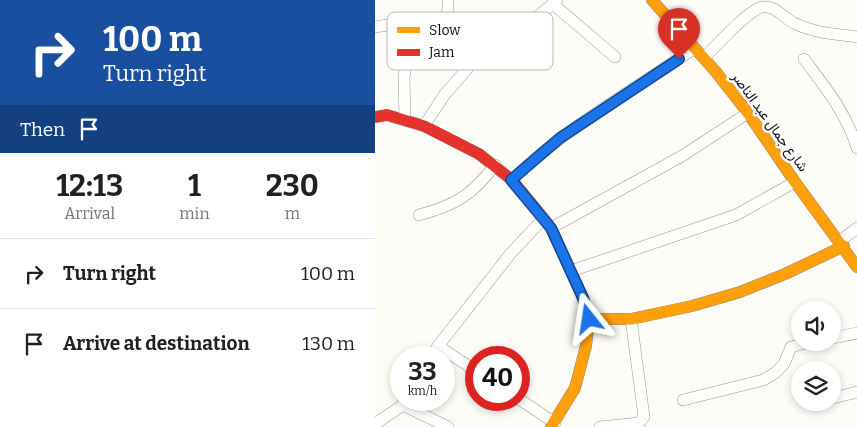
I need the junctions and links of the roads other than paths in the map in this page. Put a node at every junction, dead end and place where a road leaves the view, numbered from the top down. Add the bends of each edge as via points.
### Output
1 (652, 0) edge
2 (555, 2) edge
3 (542, 12) edge
4 (857, 37) edge
5 (695, 48) junction
6 (615, 58) dead end
7 (703, 58) junction
8 (804, 59) dead end
9 (405, 70) edge
10 (466, 70) edge
11 (748, 113) junction
12 (375, 117) edge
13 (405, 119) junction
14 (424, 126) junction
15 (857, 148) edge
16 (495, 165) junction
17 (511, 180) junction
18 (795, 182) junction
19 (419, 215) dead end
20 (544, 218) junction
21 (551, 228) junction
22 (857, 228) edge
23 (842, 244) junction
24 (857, 267) edge
25 (571, 271) junction
26 (631, 318) junction
27 (589, 319) junction
28 (857, 333) edge
29 (841, 336) edge
30 (438, 346) edge
31 (791, 347) edge
32 (857, 392) edge
33 (841, 396) edge
34 (683, 400) dead end
35 (530, 407) edge
36 (392, 411) edge
37 (420, 411) edge
38 (375, 424) edge
39 (553, 425) edge
40 (449, 427) edge
41 (600, 427) edge

1 - 5 street, شارع جمال عبد الناصر
2 - 3 street
2 - 6 street
4 - 7 street via 795,24 764,6 744,18
5 - 7 street, شارع جمال عبد الناصر
5 - 17 street via 560,138
7 - 11 street, شارع جمال عبد الناصر
8 - 15 street via 845,118
9 - 13 street
10 - 14 street
11 - 18 street, شارع جمال عبد الناصر
11 - 21 street via 682,156
12 - 13 street via 387,115
13 - 14 street
14 - 16 street
16 - 17 street
16 - 19 street via 464,198 443,209
17 - 20 street
18 - 23 street, شارع جمال عبد الناصر
18 - 25 street via 736,215
20 - 21 street
20 - 30 street via 511,253
21 - 25 street
22 - 23 street
23 - 24 street, شارع جمال عبد الناصر
23 - 26 street via 785,274 740,292
25 - 27 street
26 - 27 street
26 - 41 street via 644,417 639,423
27 - 39 street via 581,371
28 - 29 street
31 - 34 street via 784,364 763,380
32 - 33 street
35 - 39 street
36 - 38 street
37 - 40 street

